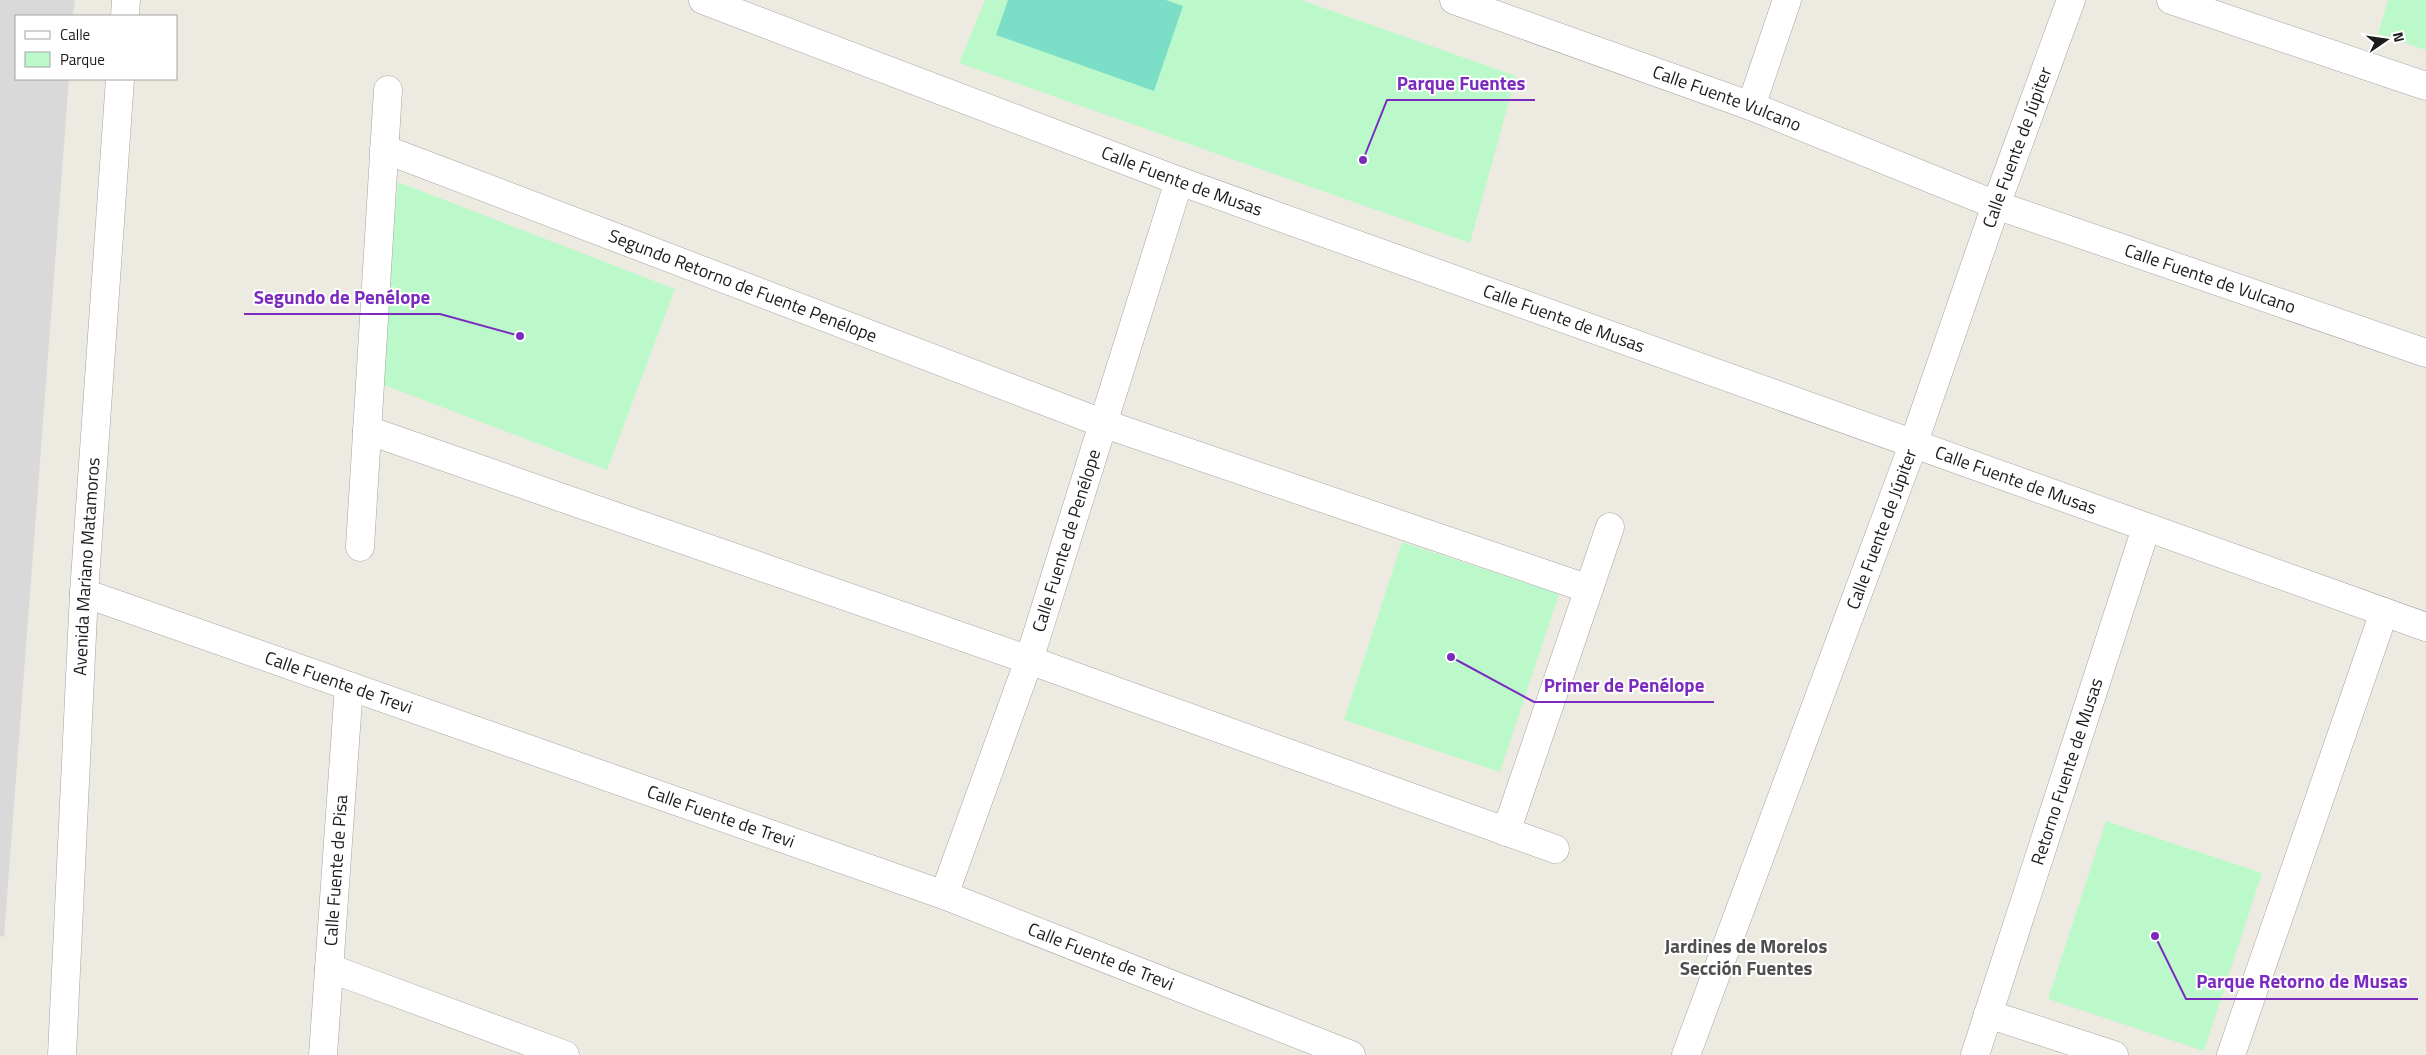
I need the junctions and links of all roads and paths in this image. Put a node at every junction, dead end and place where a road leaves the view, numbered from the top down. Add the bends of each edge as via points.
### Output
1 (126, 0) edge
2 (703, 0) edge
3 (1454, 0) edge
4 (1787, 0) edge
5 (2071, 0) edge
6 (2171, 0) edge
7 (1508, 9) edge
8 (125, 15) edge
9 (120, 80) edge
10 (2426, 86) edge
11 (388, 90) dead end
12 (1751, 106) junction
13 (384, 149) junction
14 (1179, 181) junction
15 (1996, 205) junction
16 (2426, 352) edge
17 (1102, 422) junction
18 (367, 430) junction
19 (1913, 445) junction
20 (1610, 527) dead end
21 (2146, 528) junction
22 (360, 547) dead end
23 (1589, 589) junction
24 (84, 593) junction
25 (2384, 612) junction
26 (2426, 627) edge
27 (1029, 660) junction
28 (349, 686) junction
29 (1506, 832) junction
30 (1555, 849) dead end
31 (944, 896) junction
32 (329, 968) junction
33 (1988, 1014) junction
34 (62, 1055) edge
35 (324, 1055) edge
36 (565, 1055) edge
37 (1351, 1055) edge
38 (1686, 1055) edge
39 (1975, 1055) edge
40 (2114, 1055) edge
41 (2231, 1055) edge

1 - 8 street
2 - 14 street, Calle Fuente de Musas
3 - 7 street, Calle Fuente Vulcano
4 - 12 street
5 - 15 street, Calle Fuente de Júpiter
6 - 10 street
7 - 12 street, Calle Fuente Vulcano
9 - 24 street, Avenida Mariano Matamoros
11 - 13 street
12 - 15 street, Calle Fuente Vulcano
13 - 17 street, Segundo Retorno de Fuente Penélope
13 - 18 street
14 - 17 street, Calle Fuente de Penélope
14 - 19 street, Calle Fuente de Musas
15 - 16 street, Calle Fuente de Vulcano
15 - 19 street, Calle Fuente de Júpiter
17 - 23 street, Segundo Retorno de Fuente Penélope
17 - 27 street, Calle Fuente de Penélope
18 - 22 street
18 - 27 street
19 - 21 street, Calle Fuente de Musas
19 - 38 street, Calle Fuente de Júpiter
20 - 23 street
21 - 25 street, Calle Fuente de Musas
21 - 33 street, Retorno Fuente de Musas
23 - 29 street
24 - 28 street, Calle Fuente de Trevi
24 - 34 street, Avenida Mariano Matamoros
25 - 26 street, Calle Fuente de Musas
25 - 41 street
27 - 29 street
27 - 31 street, Calle Fuente de Penélope
28 - 31 street, Calle Fuente de Trevi
28 - 32 street, Calle Fuente de Pisa
29 - 30 street
31 - 37 street, Calle Fuente de Trevi
32 - 35 street, Calle Fuente de Pisa
32 - 36 street
33 - 39 street, Retorno Fuente de Musas
33 - 40 street

